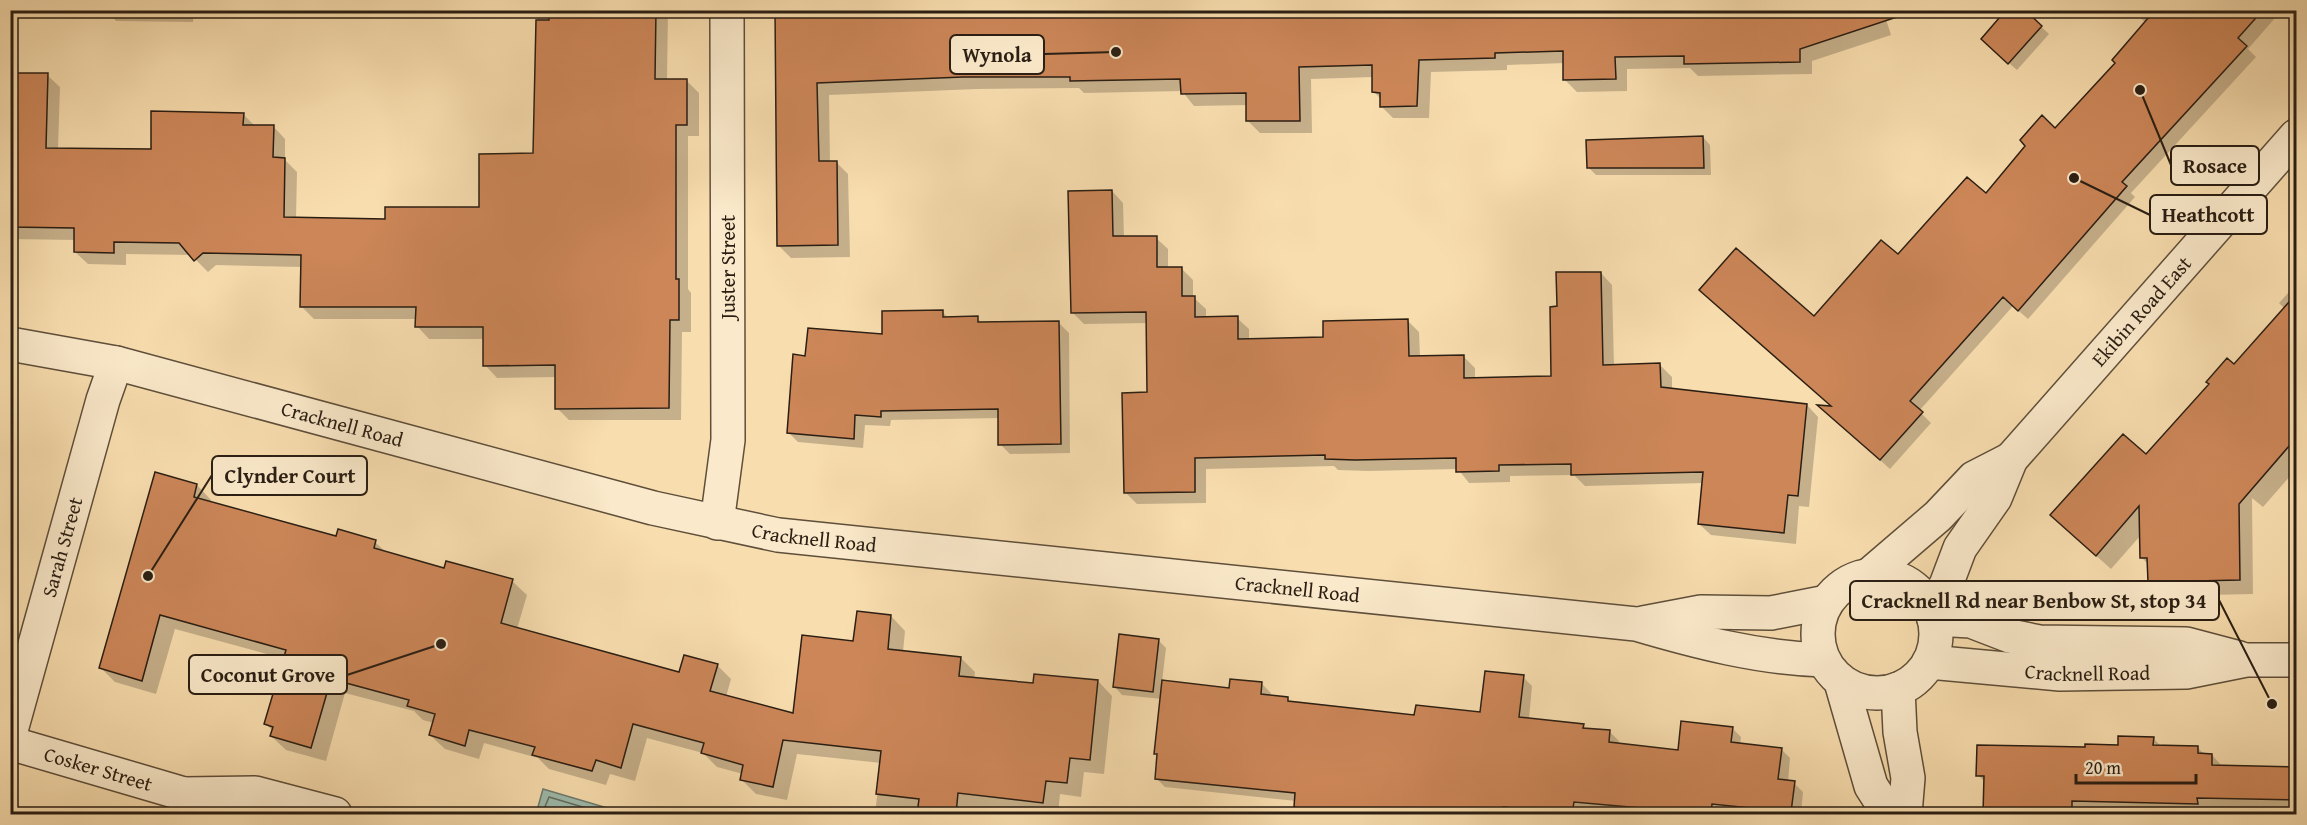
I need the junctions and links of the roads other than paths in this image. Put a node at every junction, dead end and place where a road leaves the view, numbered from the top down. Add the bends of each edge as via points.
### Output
1 (727, 10) edge
2 (2296, 136) edge
3 (10, 344) edge
4 (116, 363) junction
5 (2011, 459) junction
6 (717, 523) junction
7 (1868, 576) junction
8 (1827, 602) junction
9 (1933, 615) junction
10 (1636, 624) junction
11 (2246, 660) junction
12 (2296, 660) edge
13 (1929, 662) junction
14 (1832, 671) junction
15 (1898, 689) junction
16 (10, 734) edge
17 (10, 744) edge
18 (184, 794) junction
19 (219, 814) edge
20 (335, 814) edge
21 (1888, 814) edge
22 (1905, 814) edge

1 - 6 street, Juster Street via 728,440
2 - 5 street, Ekibin Road East
3 - 4 street, Cracknell Road
4 - 6 street, Cracknell Road
4 - 16 street, Sarah Street
5 - 7 street, Ekibin Road East via 1974,478 1938,516
5 - 9 street, Ekibin Road East via 1995,498 1960,548
6 - 10 street, Cracknell Road via 879,548
7 - 8 street via 1852,580
7 - 9 street via 1887,576 1905,582 1920,594
8 - 10 street, Cracknell Road via 1772,613 1701,612
8 - 14 street via 1819,621 1818,641
9 - 11 street, Cracknell Road via 1971,621 2039,642 2186,644
9 - 13 street via 1934,648
10 - 14 street, Cracknell Road
11 - 12 street, Cracknell Road
11 - 13 street, Cracknell Road via 2186,672 2060,674
13 - 15 street via 1916,679
14 - 15 street via 1859,691 1879,693
14 - 21 street via 1871,786
15 - 22 street via 1908,778
17 - 18 street, Cosker Street
18 - 19 street, Cosker Street
18 - 20 street, Cosker Street via 255,793

